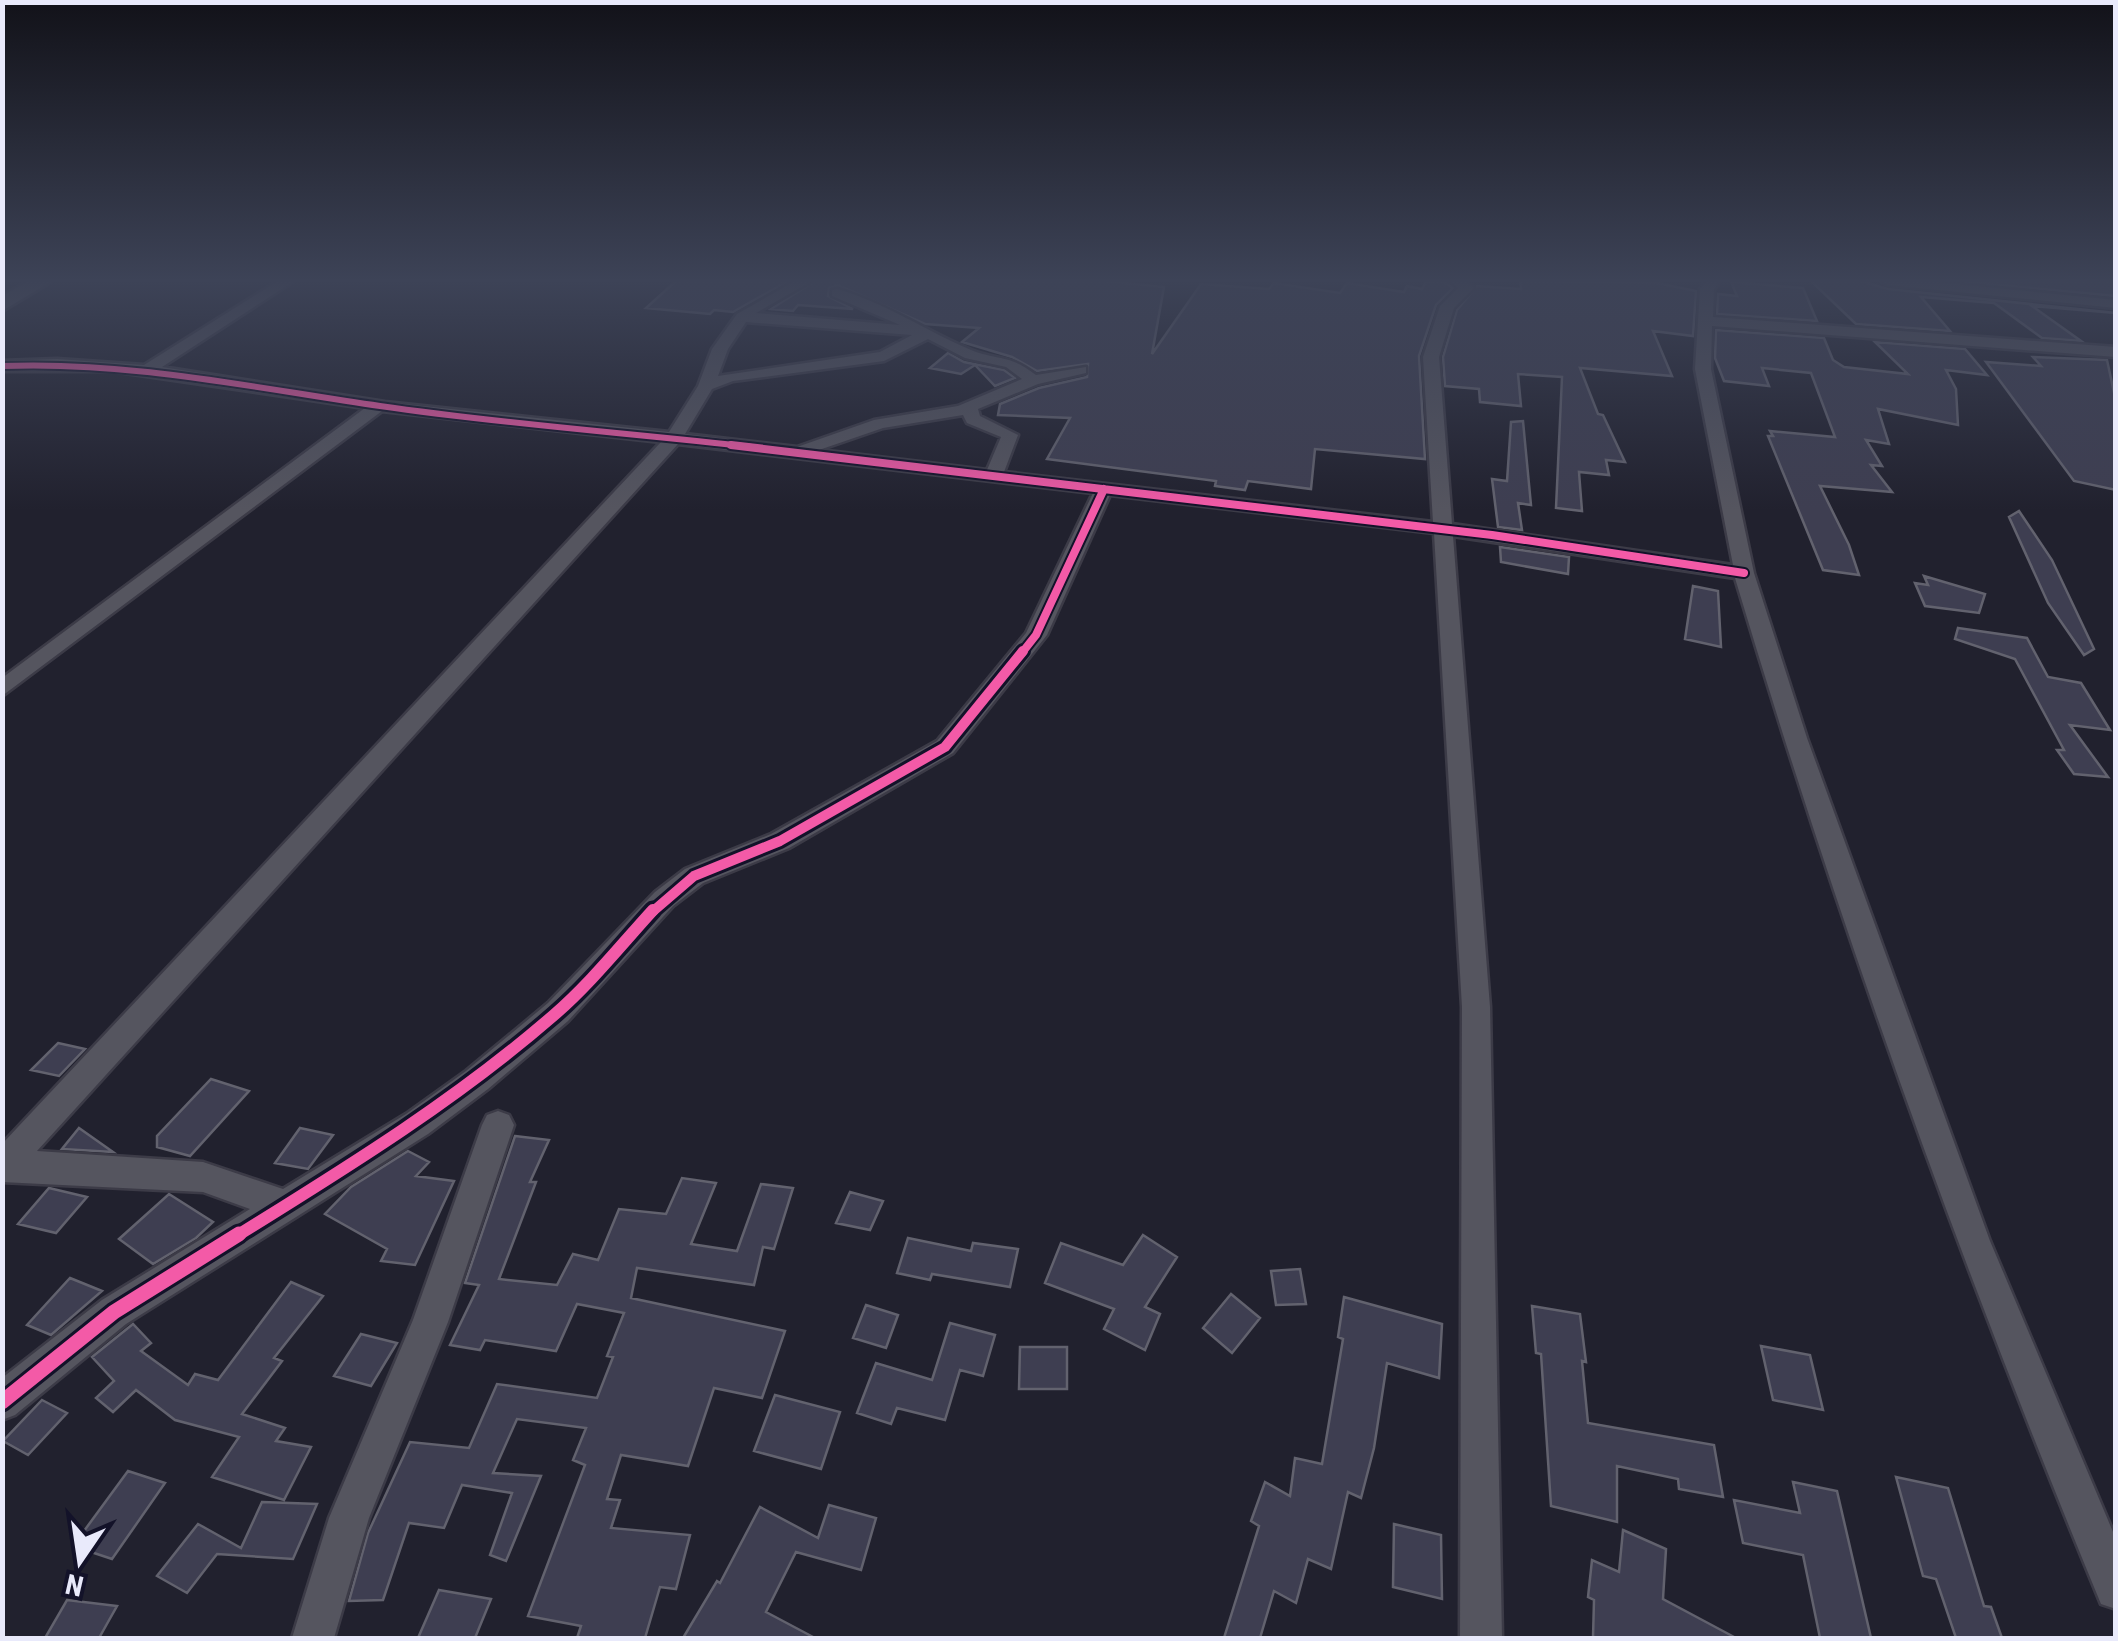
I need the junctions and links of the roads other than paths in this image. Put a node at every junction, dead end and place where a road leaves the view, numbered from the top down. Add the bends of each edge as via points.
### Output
1 (166, 358) edge
2 (716, 358) edge
3 (875, 358) edge
4 (983, 358) edge
5 (1431, 358) edge
6 (1703, 358) edge
7 (2, 366) edge
8 (148, 369) junction
9 (1080, 370) dead end
10 (1033, 380) junction
11 (706, 386) junction
12 (376, 407) junction
13 (969, 407) junction
14 (675, 437) junction
15 (794, 452) junction
16 (993, 476) junction
17 (1104, 489) junction
18 (1444, 529) junction
19 (1744, 573) junction
20 (2, 689) edge
21 (498, 1125) dead end
22 (4, 1165) edge
23 (283, 1205) junction
24 (2, 1402) edge
25 (2116, 1589) edge
26 (313, 1638) edge
27 (1481, 1638) edge

1 - 8 street
2 - 11 street
3 - 11 street
4 - 10 street via 1011,363
5 - 18 street
6 - 19 street
7 - 8 street
8 - 12 street
9 - 10 street
10 - 13 street
11 - 14 street
12 - 14 street
12 - 20 street
13 - 15 street via 880,424
13 - 16 street via 973,419 1010,435
14 - 15 street
14 - 22 street
15 - 16 street
16 - 17 street
17 - 18 street
17 - 23 street via 1036,635 945,747 780,841 694,876 558,1012 477,1080
18 - 19 street
18 - 27 street via 1476,1007
19 - 25 street via 1795,738 1973,1242
21 - 26 street via 430,1322 349,1518
22 - 23 street via 203,1177
23 - 24 street via 114,1312

